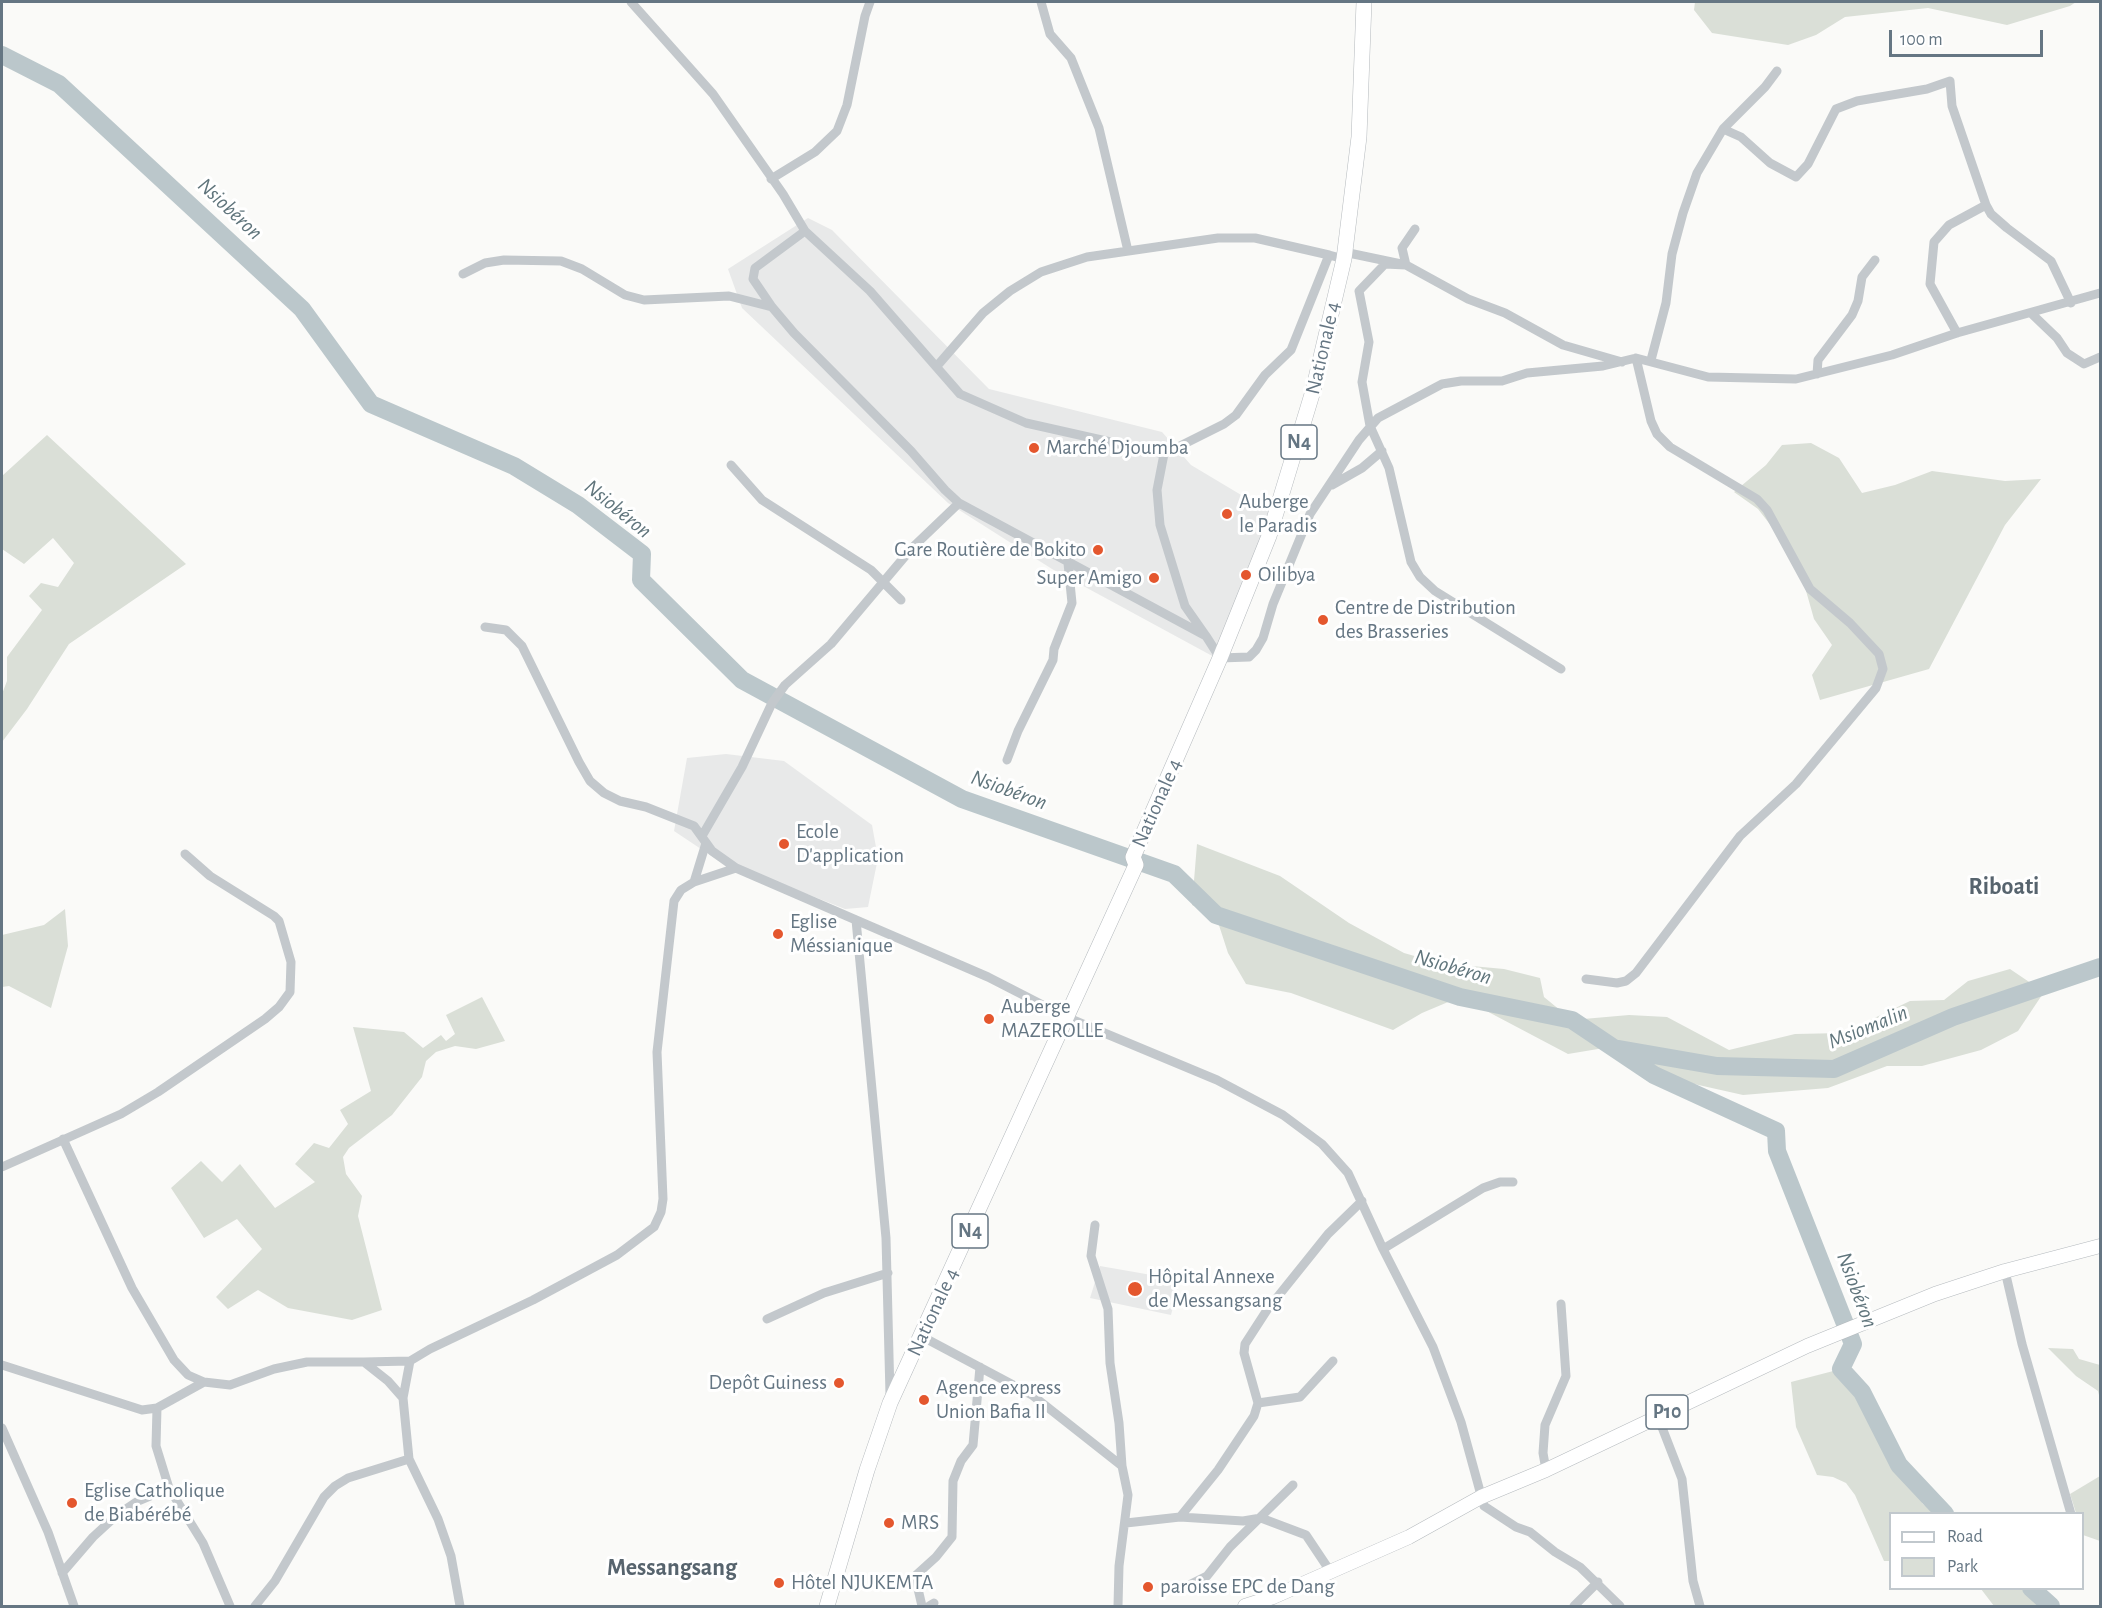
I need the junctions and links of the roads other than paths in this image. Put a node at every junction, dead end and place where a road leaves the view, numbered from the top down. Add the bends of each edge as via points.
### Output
1 (631, 2) edge
2 (870, 2) edge
3 (1041, 2) edge
4 (1364, 2) edge
5 (1777, 71) dead end
6 (1723, 129) junction
7 (771, 179) junction
8 (1986, 206) junction
9 (1415, 229) dead end
10 (805, 231) junction
11 (1128, 251) junction
12 (1339, 255) junction
13 (1875, 261) dead end
14 (1406, 265) junction
15 (463, 274) dead end
16 (2100, 293) edge
17 (2071, 303) junction
18 (772, 307) junction
19 (2032, 314) junction
20 (1957, 333) junction
21 (2100, 357) edge
22 (1636, 358) junction
23 (1651, 360) junction
24 (1624, 363) junction
25 (937, 366) junction
26 (1817, 374) junction
27 (1370, 426) junction
28 (1382, 451) junction
29 (1164, 454) junction
30 (731, 465) dead end
31 (1332, 485) junction
32 (959, 503) junction
33 (1068, 563) junction
34 (884, 581) junction
35 (901, 600) dead end
36 (485, 627) dead end
37 (1206, 636) junction
38 (1220, 658) junction
39 (1561, 669) dead end
40 (1007, 760) dead end
41 (704, 840) junction
42 (185, 854) dead end
43 (736, 868) junction
44 (694, 882) junction
45 (856, 920) junction
46 (1586, 979) dead end
47 (1066, 1017) junction
48 (63, 1139) junction
49 (2, 1167) edge
50 (1514, 1182) dead end
51 (1362, 1201) junction
52 (1095, 1225) dead end
53 (2100, 1246) edge
54 (1383, 1249) junction
55 (2005, 1271) junction
56 (888, 1273) junction
57 (1561, 1304) dead end
58 (767, 1319) dead end
59 (921, 1336) junction
60 (410, 1361) junction
61 (1333, 1361) dead end
62 (364, 1362) junction
63 (2, 1365) edge
64 (980, 1367) junction
65 (204, 1382) junction
66 (403, 1398) junction
67 (890, 1403) junction
68 (1258, 1403) junction
69 (157, 1408) junction
70 (1658, 1417) junction
71 (2, 1428) edge
72 (409, 1459) junction
73 (1122, 1466) junction
74 (1546, 1470) junction
75 (1293, 1485) dead end
76 (169, 1488) junction
77 (1481, 1497) junction
78 (2070, 1512) edge
79 (1179, 1517) junction
80 (1262, 1518) junction
81 (1126, 1523) junction
82 (1330, 1571) junction
83 (62, 1573) junction
84 (1598, 1582) junction
85 (1188, 1585) dead end
86 (74, 1606) edge
87 (231, 1606) edge
88 (255, 1606) edge
89 (460, 1606) edge
90 (827, 1606) edge
91 (922, 1606) edge
92 (1118, 1606) edge
93 (1245, 1606) edge
94 (1574, 1606) edge
95 (1620, 1606) edge
96 (1700, 1606) edge

1 - 7 street via 713,94
2 - 7 street via 847,105 837,131 815,152
3 - 11 street via 1050,34 1071,58 1099,129
4 - 12 highway, Nationale 4 / N4 via 1359,137
5 - 6 street
6 - 8 street via 1741,137 1770,163 1796,177 1808,164 1836,109 1950,81 1952,106
6 - 23 street via 1697,173 1683,213
7 - 10 street
8 - 17 street via 2007,228 2051,261
8 - 20 street via 1949,225 1934,242 1930,284
9 - 14 street via 1402,248
10 - 18 street via 754,268 753,279
10 - 25 street via 870,291
11 - 12 street via 1218,238 1255,238
11 - 25 street via 1087,257 1041,272 983,313
12 - 14 street
12 - 29 street via 1291,350 1265,375 1236,415
12 - 38 highway, Nationale 4 / N4 via 1313,391 1293,461 1269,536
13 - 26 street via 1862,277 1852,315 1818,360
14 - 24 street via 1563,345
14 - 27 street via 1385,264 1359,291 1369,342 1362,382
15 - 18 street via 504,260 561,261 625,295 644,300 729,296
16 - 17 street
17 - 19 street
18 - 32 street
19 - 20 street
19 - 21 street via 2067,353 2084,364
20 - 26 street
22 - 23 street
22 - 24 street
22 - 46 street via 1657,434 1671,447 1757,499 1767,510 1810,590 1850,623 1879,654 1883,669 1876,688 1796,784 1740,836 1636,973 1617,983
23 - 26 street via 1708,377 1781,380
24 - 27 street via 1543,370 1502,381 1442,384
25 - 29 street via 960,394 1026,423
27 - 28 street
27 - 31 street
28 - 31 street
28 - 39 street via 1412,562 1420,577 1435,591
29 - 37 street via 1157,490 1160,525 1185,606
30 - 34 street via 762,500
31 - 38 street via 1310,514 1256,650 1248,657
32 - 33 street
32 - 34 street
33 - 37 street
33 - 40 street via 1072,603 1053,660
34 - 35 street
34 - 41 street via 831,644 785,685 772,703
36 - 41 street via 506,630 522,646 590,781 611,798 694,826
37 - 38 street
38 - 47 highway, Nationale 4 / N4
41 - 43 street
41 - 44 street
42 - 48 street via 210,876 279,921 291,962 290,992 265,1019 158,1092 121,1114
43 - 44 street
43 - 45 street
44 - 60 street via 681,890 674,901 670,923 657,1062 663,1199 654,1227 617,1255
45 - 47 street via 988,977
45 - 56 street
47 - 51 street via 1217,1080 1282,1115 1332,1153
47 - 59 highway, Nationale 4 / N4
48 - 49 street
48 - 65 street via 132,1288 174,1360 188,1375
50 - 54 street via 1483,1188
51 - 54 street
51 - 68 street via 1328,1234 1245,1344
52 - 73 street via 1091,1256 1107,1309
53 - 55 main road, P10
54 - 77 street via 1450,1388
55 - 70 main road, P10 via 1935,1294 1807,1346
55 - 78 street
56 - 58 street via 824,1293
56 - 67 street
57 - 74 street via 1566,1377 1545,1425
59 - 64 street
59 - 67 highway, Nationale 4 / N4
60 - 62 street
60 - 66 street
61 - 68 street via 1300,1397
62 - 65 street via 307,1362 230,1385
62 - 66 street
63 - 69 street via 123,1405 142,1410
64 - 73 street via 1032,1395
64 - 91 street via 973,1445 953,1481 952,1537 915,1576
65 - 69 street
66 - 72 street
67 - 90 highway, Nationale 4 / N4
68 - 79 street via 1254,1416 1218,1470
69 - 76 street via 156,1446
70 - 74 main road, P10
70 - 96 street via 1682,1479 1693,1581
71 - 83 street
72 - 88 street via 348,1478 335,1486 324,1497 275,1581
72 - 89 street via 451,1556
73 - 81 street via 1128,1495
74 - 77 main road, P10
75 - 80 street
76 - 83 street via 117,1515
76 - 87 street via 203,1543
77 - 82 main road, P10 via 1409,1536
77 - 84 street via 1488,1510 1530,1532
79 - 80 street via 1243,1521
79 - 81 street
80 - 82 street via 1306,1535
80 - 85 street via 1230,1547 1207,1576
81 - 92 street
82 - 93 main road, P10
83 - 86 street
84 - 94 street
84 - 95 street

